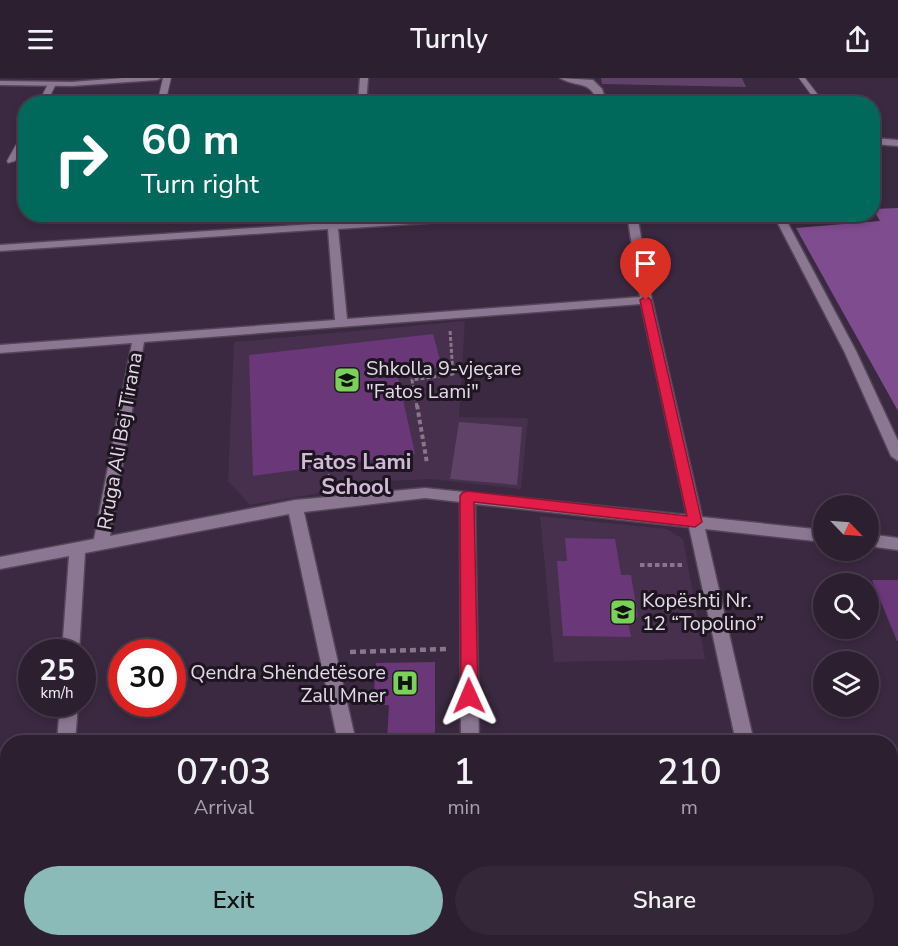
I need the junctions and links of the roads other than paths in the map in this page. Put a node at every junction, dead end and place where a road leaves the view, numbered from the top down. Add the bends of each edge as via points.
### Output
1 (157, 78) edge
2 (167, 78) edge
3 (364, 78) edge
4 (564, 78) edge
5 (116, 79) edge
6 (802, 79) edge
7 (0, 83) edge
8 (52, 84) junction
9 (46, 96) edge
10 (163, 96) edge
11 (363, 96) edge
12 (601, 96) edge
13 (816, 96) edge
14 (880, 142) edge
15 (898, 143) edge
16 (18, 148) edge
17 (11, 160) dead end
18 (393, 222) edge
19 (633, 222) edge
20 (782, 222) edge
21 (333, 226) junction
22 (0, 248) edge
23 (646, 300) junction
24 (341, 322) junction
25 (139, 338) junction
26 (0, 349) edge
27 (898, 456) edge
28 (467, 496) junction
29 (295, 506) junction
30 (695, 522) junction
31 (813, 535) edge
32 (879, 541) edge
33 (898, 544) edge
34 (101, 545) junction
35 (77, 550) junction
36 (0, 563) edge
37 (72, 639) edge
38 (68, 717) edge
39 (67, 735) edge
40 (345, 735) edge
41 (470, 735) edge
42 (743, 735) edge

1 - 5 street
2 - 10 lane
3 - 11 street
4 - 12 street via 594,83
5 - 8 street
6 - 13 lane
7 - 8 street
8 - 9 lane
14 - 15 street
16 - 17 lane
18 - 21 street
19 - 23 street
20 - 27 street via 850,351
21 - 22 street
21 - 24 street
23 - 24 street
23 - 30 street
24 - 25 street
25 - 26 street
25 - 34 street, Rruga Ali Bej Tirana
28 - 29 street via 390,495
28 - 30 street
28 - 41 street
29 - 34 street
29 - 40 street
30 - 31 street
30 - 42 street
32 - 33 street
34 - 35 street
35 - 36 street
35 - 37 street, Rruga Ali Bej Tirana
38 - 39 street

